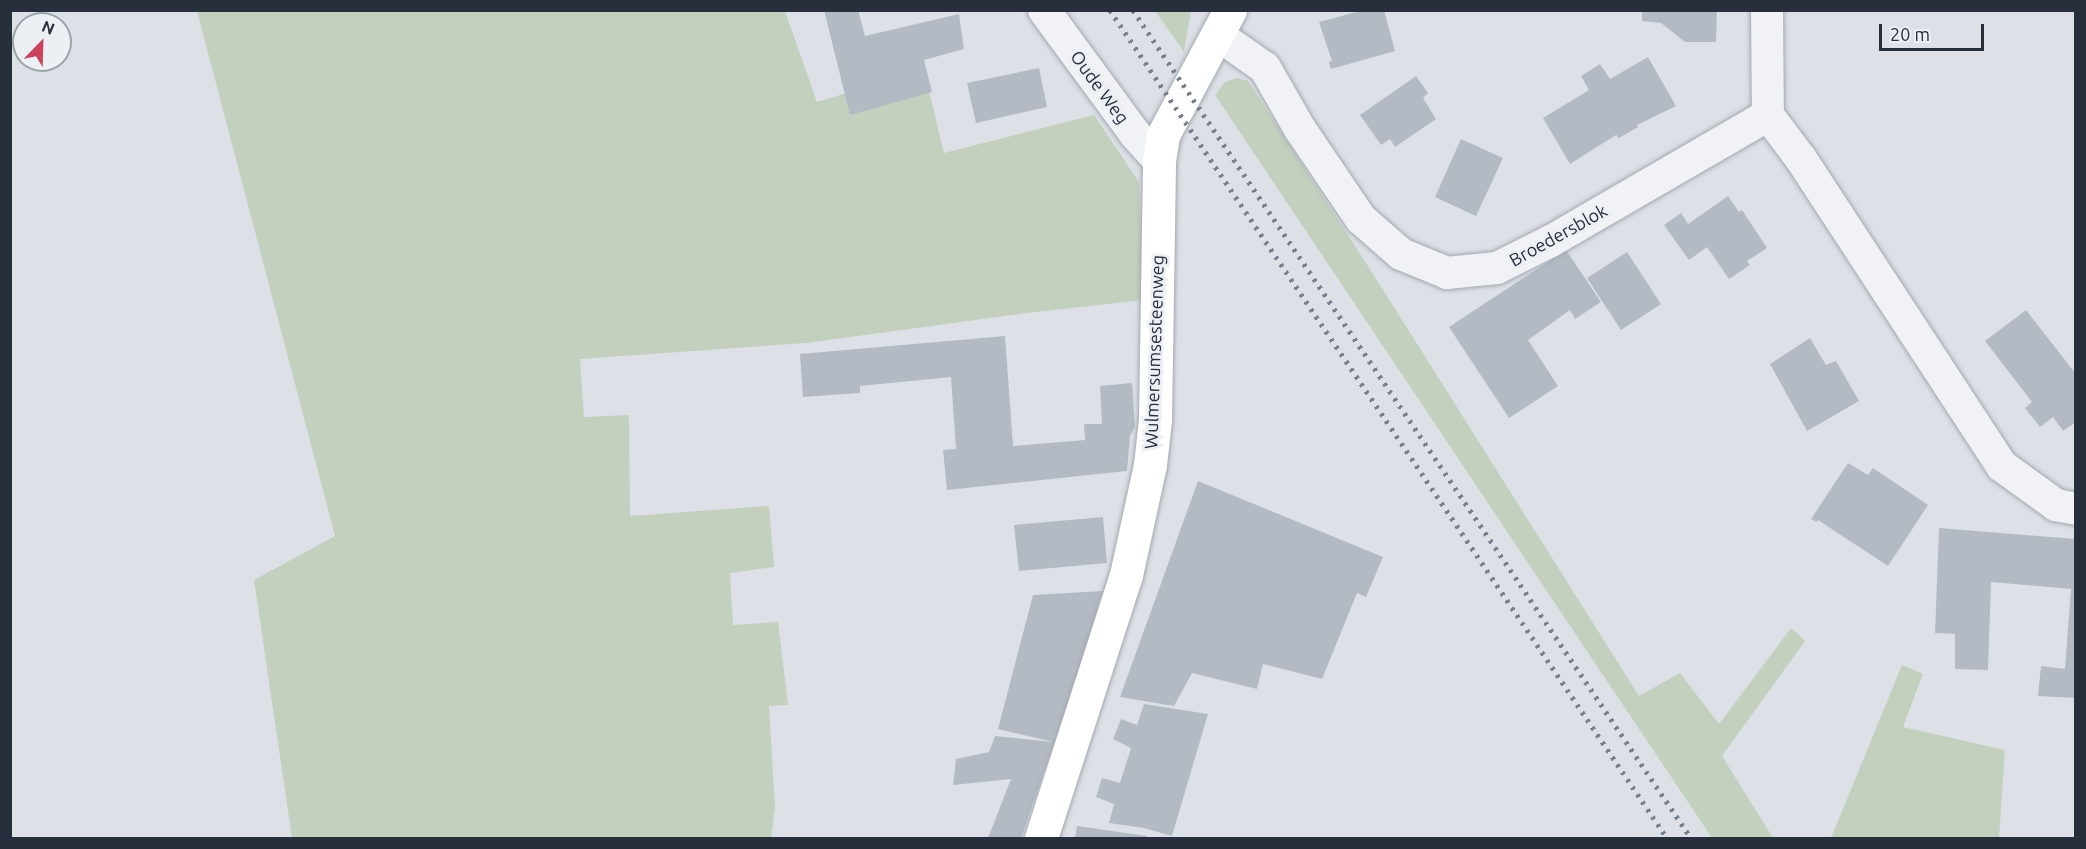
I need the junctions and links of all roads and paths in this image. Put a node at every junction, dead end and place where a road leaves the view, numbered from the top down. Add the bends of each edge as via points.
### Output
1 (1044, 10) edge
2 (1767, 10) edge
3 (1224, 23) edge
4 (1768, 115) junction
5 (1159, 161) junction
6 (2076, 509) edge
7 (1041, 838) edge

1 - 5 street, Oude Weg
2 - 4 street
3 - 4 street, Broedersblok via 1265,68 1300,129 1361,219 1401,254 1447,273 1497,268 1551,241
3 - 5 street, Wulmersumsesteenweg via 1163,135
4 - 6 street via 2002,466 2056,505
5 - 7 street, Wulmersumsesteenweg via 1155,420 1150,465 1126,575

